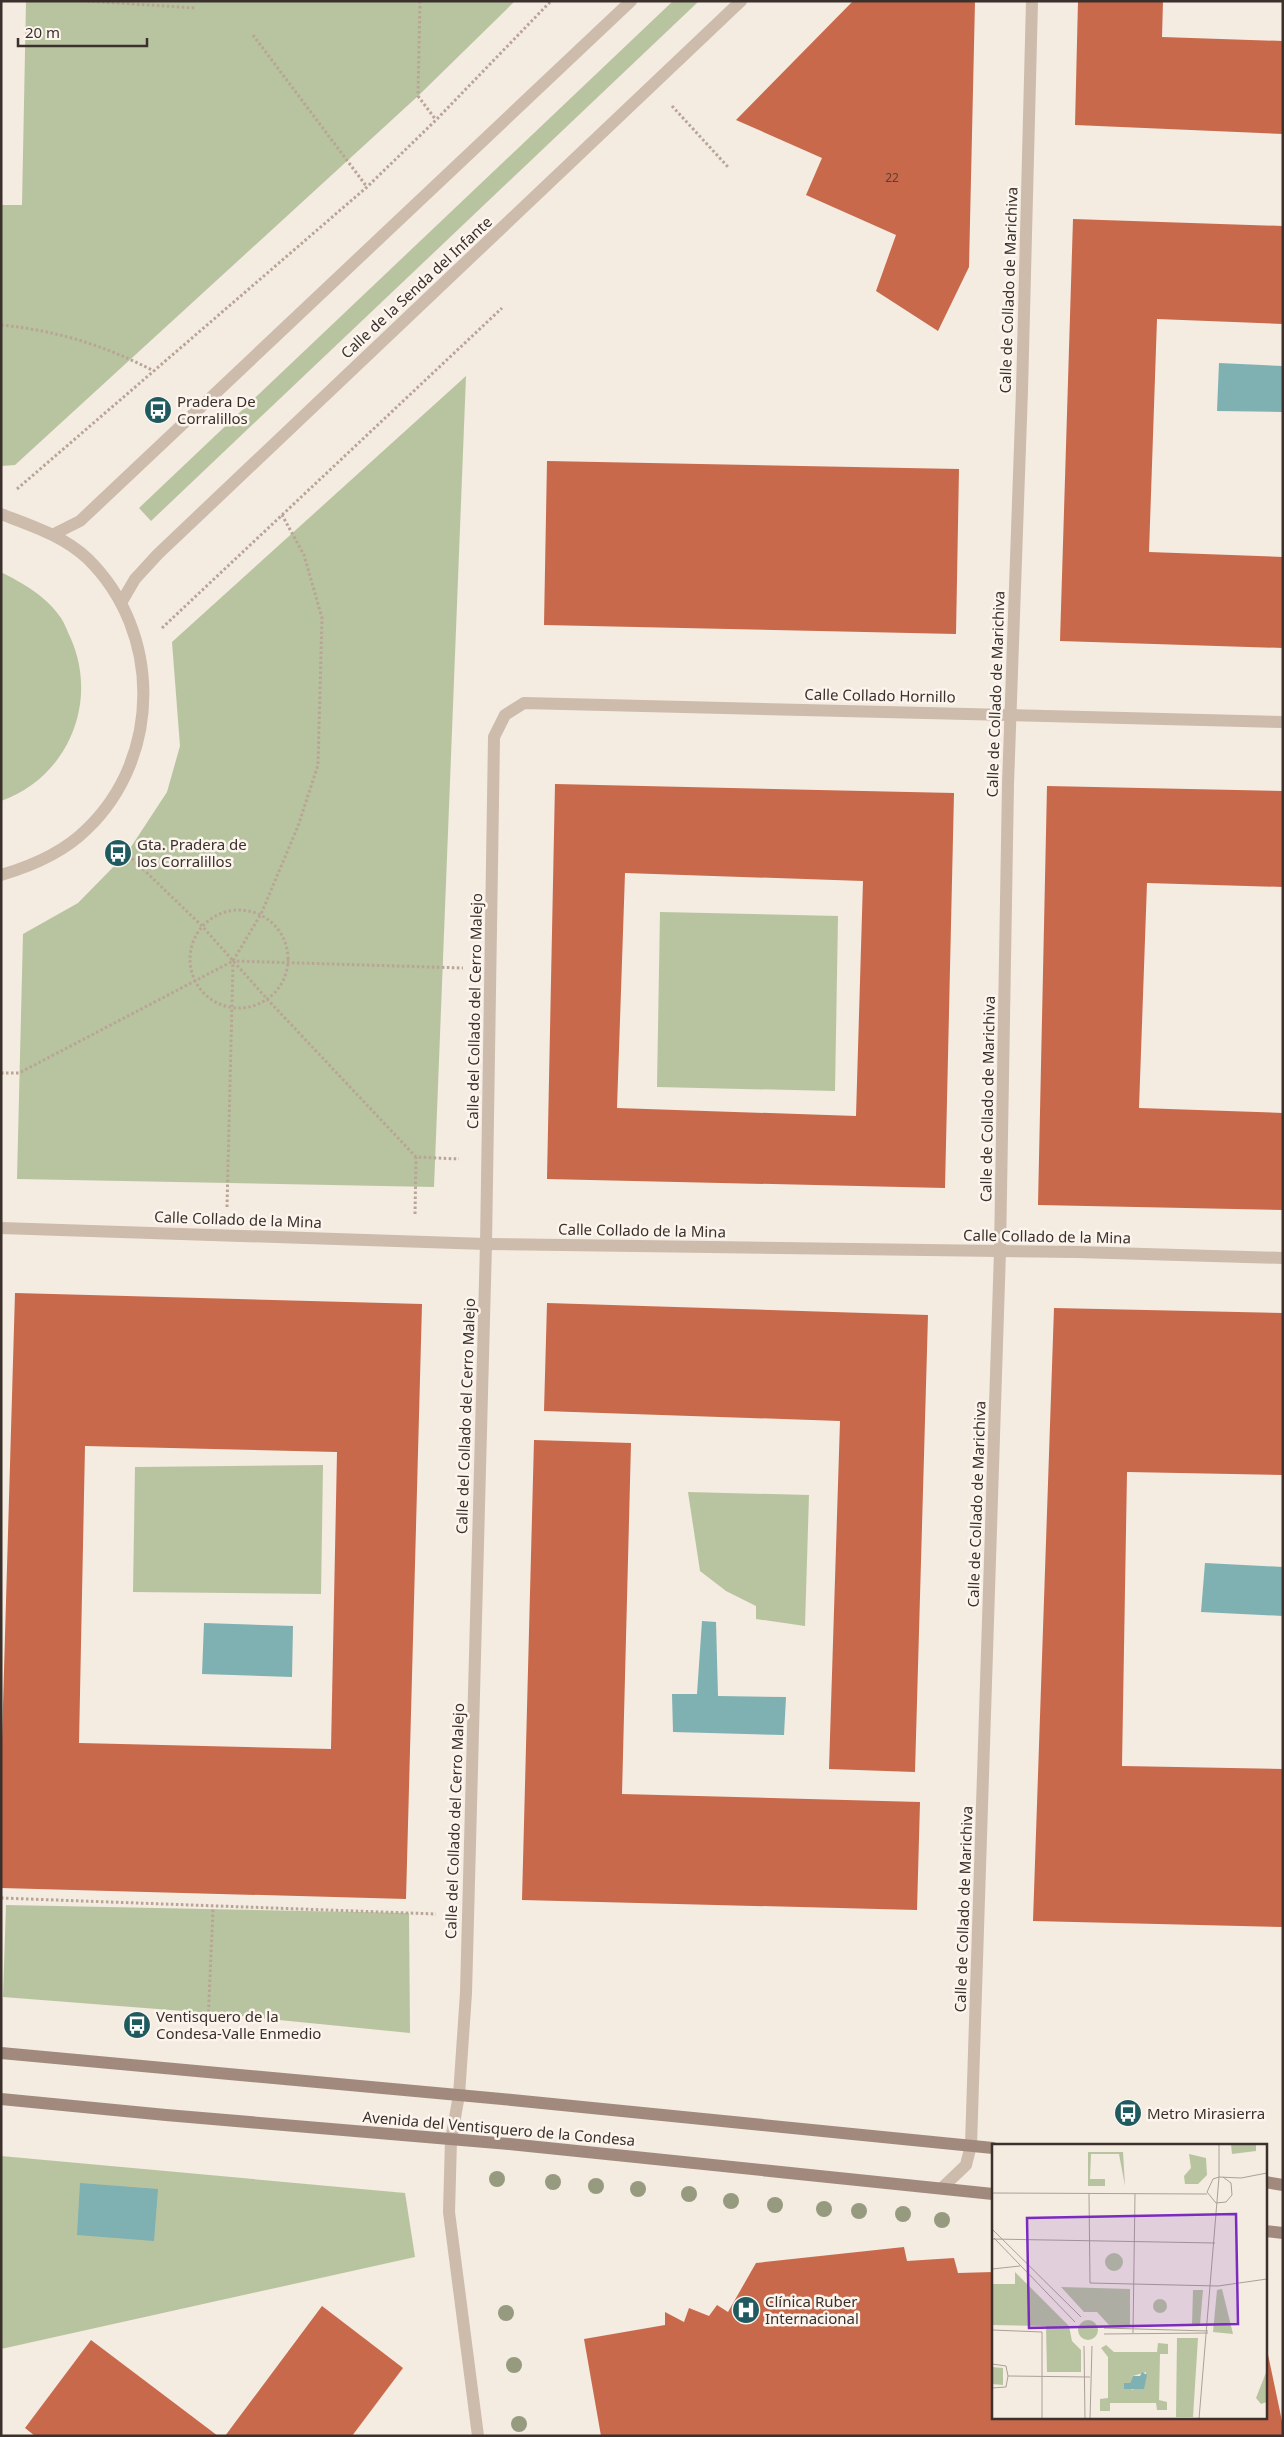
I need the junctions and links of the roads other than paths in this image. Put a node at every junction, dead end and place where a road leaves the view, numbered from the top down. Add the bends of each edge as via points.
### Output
1 (631, 1) edge
2 (741, 1) edge
3 (1032, 1) edge
4 (1, 514) edge
5 (54, 534) junction
6 (122, 603) junction
7 (1010, 714) junction
8 (1283, 722) edge
9 (494, 738) joint
10 (1, 875) edge
11 (1, 1228) edge
12 (486, 1244) junction
13 (1000, 1251) junction
14 (1283, 1258) edge
15 (1, 2053) edge
16 (459, 2095) junction
17 (1, 2099) edge
18 (450, 2140) junction
19 (971, 2146) junction
20 (992, 2148) edge
21 (1266, 2182) edge
22 (1283, 2185) edge
23 (943, 2187) junction
24 (992, 2194) edge
25 (1266, 2231) edge
26 (1283, 2233) edge
27 (478, 2436) edge

1 - 5 street via 80,521
2 - 6 street, Calle de la Senda del Infante via 158,554 135,578
3 - 7 street, Calle de Collado de Marichiva
4 - 5 street
5 - 6 street via 87,559
6 - 10 street via 140,650 145,687 142,724 133,760 117,793 94,822 60,850
7 - 8 street, Calle Collado Hornillo
7 - 9 street, Calle Collado Hornillo via 524,703 505,715
7 - 13 street, Calle de Collado de Marichiva
9 - 12 street, Calle del Collado del Cerro Malejo
11 - 12 street, Calle Collado de la Mina
12 - 13 street, Calle Collado de la Mina
12 - 16 street, Calle del Collado del Cerro Malejo via 466,1993
13 - 14 street, Calle Collado de la Mina
13 - 19 street, Calle de Collado de Marichiva
15 - 16 main road, Avenida del Ventisquero de la Condesa
16 - 18 street, Calle del Collado del Cerro Malejo
16 - 19 main road, Avenida del Ventisquero de la Condesa
17 - 18 main road, Avenida del Ventisquero de la Condesa
18 - 23 main road, Avenida del Ventisquero de la Condesa
18 - 27 street via 448,2212
19 - 20 main road, Avenida del Ventisquero de la Condesa
19 - 23 street, Calle de Collado de Marichiva via 966,2165
21 - 22 main road
23 - 24 main road, Avenida del Ventisquero de la Condesa
25 - 26 main road

